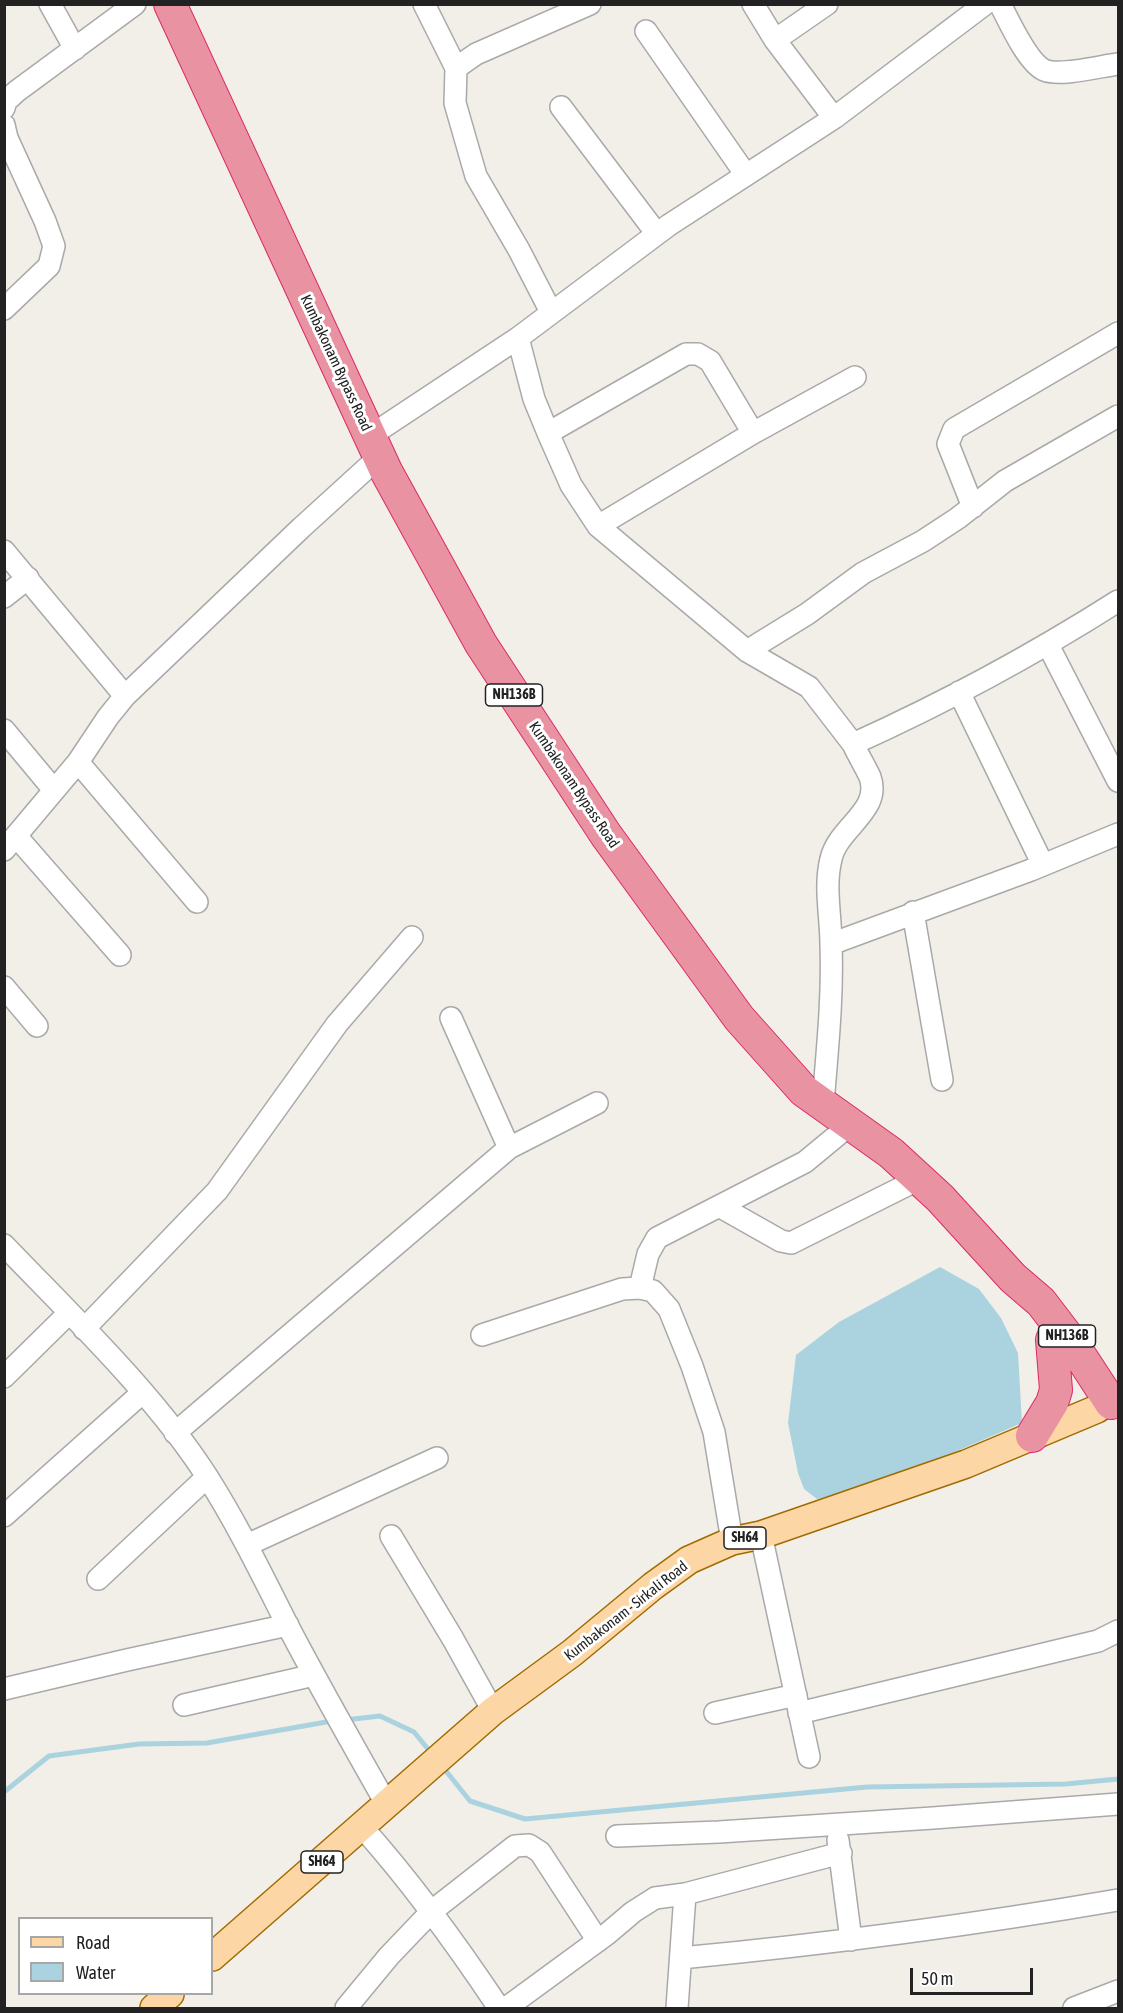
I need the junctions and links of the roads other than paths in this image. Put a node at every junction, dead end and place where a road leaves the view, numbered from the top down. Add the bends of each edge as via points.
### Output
1 (51, 4) edge
2 (135, 4) edge
3 (170, 4) edge
4 (424, 4) edge
5 (590, 4) edge
6 (753, 4) edge
7 (827, 4) edge
8 (985, 4) edge
9 (1000, 4) edge
10 (646, 31) dead end
11 (775, 40) junction
12 (75, 49) junction
13 (1119, 64) edge
14 (456, 69) junction
15 (561, 107) dead end
16 (4, 108) edge
17 (834, 118) junction
18 (4, 124) edge
19 (10, 159) edge
20 (746, 175) junction
21 (657, 234) junction
22 (4, 309) edge
23 (551, 312) junction
24 (1119, 333) edge
25 (518, 338) junction
26 (855, 377) dead end
27 (1119, 416) edge
28 (548, 433) junction
29 (753, 433) junction
30 (375, 447) junction
31 (973, 507) junction
32 (598, 526) junction
33 (4, 550) edge
34 (28, 578) junction
35 (4, 597) edge
36 (1119, 601) edge
37 (1048, 645) junction
38 (747, 651) junction
39 (959, 692) junction
40 (125, 696) junction
41 (4, 730) edge
42 (852, 744) junction
43 (78, 762) junction
44 (1119, 781) edge
45 (54, 790) junction
46 (1119, 834) edge
47 (10, 843) edge
48 (1043, 865) junction
49 (197, 902) dead end
50 (913, 912) junction
51 (411, 937) dead end
52 (831, 944) junction
53 (120, 955) dead end
54 (4, 987) edge
55 (451, 1018) dead end
56 (36, 1026) dead end
57 (942, 1080) dead end
58 (597, 1103) dead end
59 (823, 1104) junction
60 (851, 1124) junction
61 (508, 1148) junction
62 (919, 1179) junction
63 (719, 1206) junction
64 (4, 1245) edge
65 (639, 1288) junction
66 (69, 1313) junction
67 (84, 1329) junction
68 (482, 1335) dead end
69 (1061, 1340) junction
70 (1119, 1372) edge
71 (4, 1377) edge
72 (142, 1393) junction
73 (1109, 1404) edge
74 (175, 1433) junction
75 (1032, 1436) junction
76 (437, 1458) dead end
77 (207, 1477) junction
78 (4, 1516) edge
79 (761, 1535) junction
80 (391, 1536) dead end
81 (732, 1540) junction
82 (247, 1545) junction
83 (98, 1579) dead end
84 (288, 1625) junction
85 (1119, 1631) edge
86 (314, 1675) junction
87 (4, 1689) edge
88 (797, 1704) junction
89 (184, 1705) dead end
90 (493, 1711) junction
91 (715, 1713) dead end
92 (810, 1757) dead end
93 (1119, 1803) edge
94 (387, 1804) junction
95 (834, 1824) junction
96 (362, 1827) junction
97 (617, 1836) dead end
98 (841, 1853) junction
99 (685, 1894) junction
100 (1119, 1900) edge
101 (432, 1911) junction
102 (851, 1940) junction
103 (598, 1941) junction
104 (213, 1956) edge
105 (681, 1958) junction
106 (1119, 1991) edge
107 (169, 1995) edge
108 (351, 2007) edge
109 (154, 2008) edge
110 (499, 2008) edge
111 (506, 2008) edge
112 (677, 2008) edge
113 (1074, 2008) edge

1 - 12 street
2 - 12 street
3 - 30 highway, Kumbakonam Bypass Road / NH136B
4 - 14 street
5 - 14 street via 476,54
6 - 11 street
7 - 11 street
8 - 17 street
9 - 13 street via 1034,63 1046,71
10 - 20 street
11 - 17 street
12 - 16 street via 17,91
14 - 23 street via 454,103 476,176
15 - 21 street
17 - 20 street
18 - 19 street
19 - 22 street via 45,221 54,246 49,266
20 - 21 street
21 - 23 street
23 - 25 street
24 - 31 street via 954,429 948,444
25 - 28 street via 534,399
25 - 30 street
26 - 29 street
27 - 31 street via 1005,481
28 - 29 street via 686,354 698,354 710,361
28 - 32 street via 571,484
29 - 32 street
30 - 40 street via 285,543
30 - 59 highway, Kumbakonam Bypass Road / NH136B via 481,644 606,835 739,1018 804,1091
31 - 38 street via 863,573
32 - 38 street
33 - 34 street
34 - 35 street
34 - 40 street
36 - 37 street
37 - 39 street
37 - 44 street
38 - 42 street via 809,687
39 - 42 street
39 - 48 street
40 - 43 street
41 - 45 street
42 - 52 street via 870,777 871,797 831,856 827,880
43 - 45 street
43 - 49 street
45 - 47 street
46 - 48 street
47 - 53 street
48 - 50 street
50 - 52 street
50 - 57 street
51 - 67 street via 337,1024 218,1191
52 - 59 street
54 - 56 street
55 - 61 street
58 - 61 street
59 - 60 highway, Kumbakonam Bypass Road / NH136B
60 - 62 highway, Kumbakonam Bypass Road / NH136B
60 - 63 street via 805,1162
61 - 74 street
62 - 63 street via 791,1243
62 - 69 highway, Kumbakonam Bypass Road / NH136B via 1041,1302
63 - 65 street via 657,1238 648,1254
64 - 66 street
65 - 68 street via 622,1289
65 - 81 street via 653,1291 669,1309 692,1366 714,1432
66 - 67 street
66 - 71 street
67 - 72 street
69 - 70 highway
69 - 73 highway, Kumbakonam Bypass Road / NH136B
69 - 75 highway via 1056,1390
72 - 74 street
72 - 78 street
73 - 75 main road, Kumbakonam - Sirkali Road / SH64
74 - 77 street
75 - 79 main road, Kumbakonam - Sirkali Road / SH64 via 966,1464
76 - 82 street
77 - 82 street
77 - 83 street
79 - 81 main road, Kumbakonam - Sirkali Road / SH64
79 - 88 street
80 - 90 street
81 - 90 main road, Kumbakonam - Sirkali Road / SH64 via 689,1560
82 - 84 street
84 - 86 street
84 - 87 street
85 - 88 street via 1086,1644
86 - 89 street
86 - 94 street
88 - 91 street
88 - 92 street
90 - 94 main road, Kumbakonam - Sirkali Road / SH64
93 - 95 street
94 - 96 main road, Kumbakonam - Sirkali Road / SH64
95 - 97 street
95 - 98 street
96 - 101 street
96 - 104 main road, Kumbakonam - Sirkali Road / SH64
98 - 99 street
98 - 102 street
99 - 103 street via 655,1898
99 - 105 street
100 - 102 street
101 - 103 street via 515,1846 529,1845 540,1852
101 - 108 street via 388,1956
101 - 110 street
102 - 105 street
103 - 111 street
105 - 112 street
106 - 113 street
107 - 109 main road

